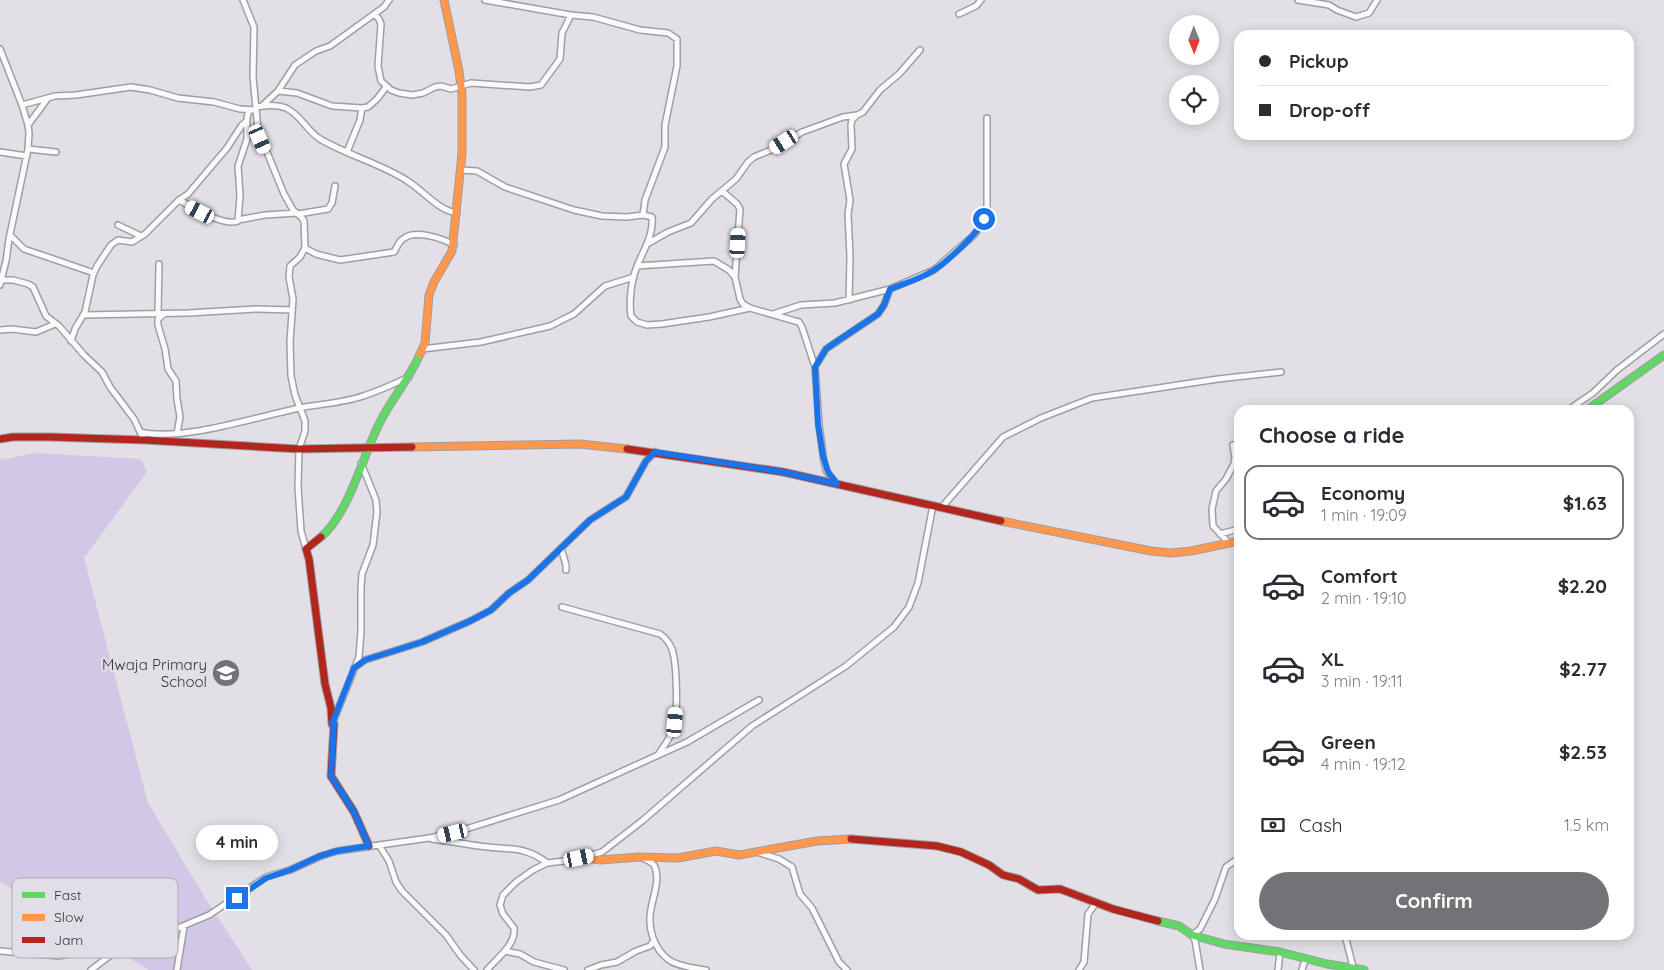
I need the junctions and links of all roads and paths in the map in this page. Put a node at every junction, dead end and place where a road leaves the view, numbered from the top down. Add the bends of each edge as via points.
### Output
1 (243, 0) edge
2 (389, 0) edge
3 (444, 0) edge
4 (485, 0) edge
5 (1298, 0) edge
6 (1376, 0) edge
7 (982, 1) edge
8 (374, 14) junction
9 (959, 14) dead end
10 (570, 16) junction
11 (0, 49) edge
12 (920, 50) dead end
13 (461, 86) junction
14 (386, 87) junction
15 (278, 91) junction
16 (49, 97) junction
17 (22, 105) junction
18 (262, 106) junction
19 (362, 108) junction
20 (254, 109) junction
21 (857, 115) junction
22 (987, 118) dead end
23 (246, 121) junction
24 (28, 125) junction
25 (28, 149) junction
26 (0, 152) edge
27 (56, 152) dead end
28 (347, 152) junction
29 (27, 156) junction
30 (461, 170) junction
31 (335, 186) dead end
32 (722, 190) junction
33 (179, 200) junction
34 (298, 213) junction
35 (457, 213) junction
36 (643, 215) junction
37 (238, 220) junction
38 (118, 225) dead end
39 (10, 235) junction
40 (141, 236) junction
41 (647, 244) junction
42 (454, 245) junction
43 (304, 248) junction
44 (159, 264) dead end
45 (638, 266) junction
46 (94, 273) junction
47 (634, 277) junction
48 (735, 277) junction
49 (1, 283) edge
50 (890, 289) junction
51 (848, 300) junction
52 (750, 308) junction
53 (292, 310) junction
54 (164, 313) junction
55 (158, 314) junction
56 (773, 314) junction
57 (84, 315) junction
58 (55, 324) junction
59 (0, 330) edge
60 (1664, 334) edge
61 (71, 341) junction
62 (422, 349) junction
63 (1662, 356) edge
64 (1664, 365) edge
65 (815, 367) junction
66 (1281, 372) dead end
67 (410, 377) junction
68 (1575, 405) edge
69 (1594, 405) edge
70 (300, 408) junction
71 (140, 432) junction
72 (176, 432) junction
73 (0, 439) edge
74 (144, 440) junction
75 (1233, 445) dead end
76 (368, 447) junction
77 (299, 449) junction
78 (1234, 451) edge
79 (655, 452) junction
80 (361, 463) junction
81 (1234, 464) edge
82 (837, 484) junction
83 (933, 505) junction
84 (942, 507) junction
85 (1234, 530) edge
86 (1220, 534) junction
87 (1234, 542) edge
88 (1229, 543) junction
89 (561, 548) junction
90 (306, 549) junction
91 (566, 570) dead end
92 (562, 607) dead end
93 (354, 668) junction
94 (760, 700) dead end
95 (332, 724) junction
96 (658, 756) junction
97 (429, 838) junction
98 (379, 845) junction
99 (369, 846) junction
100 (757, 852) junction
101 (639, 856) junction
102 (579, 858) junction
103 (1234, 861) edge
104 (547, 863) junction
105 (1096, 903) junction
106 (184, 926) junction
107 (178, 928) edge
108 (1192, 935) junction
109 (1346, 940) edge
110 (653, 942) junction
111 (505, 952) junction
112 (1280, 952) junction
113 (108, 958) edge
114 (1303, 958) junction
115 (618, 961) junction
116 (1352, 967) junction
117 (91, 970) edge
118 (177, 970) edge
119 (474, 970) edge
120 (489, 970) edge
121 (564, 970) edge
122 (588, 970) edge
123 (615, 970) edge
124 (706, 970) edge
125 (847, 970) edge
126 (1078, 970) edge
127 (1200, 970) edge
128 (1278, 970) edge
129 (1302, 970) edge
130 (1364, 970) edge

1 - 20 street via 254,28
2 - 8 street
3 - 13 street
4 - 10 street
5 - 6 street via 1329,5 1343,13 1362,17 1370,13
7 - 9 street
8 - 14 street via 381,24 379,77
8 - 15 street via 330,46 295,65
10 - 13 street via 562,33 560,59 540,85 481,83
10 - 36 street via 594,17 640,30 668,33 678,40 677,66 665,125 666,147 645,200
11 - 17 street
12 - 21 street
13 - 14 street via 451,89 435,87 412,95
13 - 30 street via 464,120
14 - 19 street via 378,99
15 - 18 street
15 - 19 street via 297,93 332,106
16 - 17 street
16 - 20 street via 131,87 178,98
16 - 24 street
17 - 24 street
18 - 20 street
18 - 28 street via 286,108 317,137
19 - 28 street
20 - 23 street
20 - 34 street via 260,139 284,194
21 - 32 street via 843,116 802,132 757,155
21 - 51 street via 851,125 852,149 844,164 850,200
22 - 50 street via 987,207 983,223 934,270
23 - 33 street via 227,148
23 - 37 street via 247,139 238,166
24 - 25 street
25 - 27 street
25 - 29 street
26 - 29 street
28 - 35 street via 386,168 445,210
29 - 39 street
30 - 35 street
30 - 36 street via 477,171 505,187 574,210 602,216
31 - 34 street via 328,209
32 - 41 street via 691,223
32 - 48 street via 740,209
33 - 37 street via 221,220 232,223
33 - 40 street
34 - 37 street
34 - 43 street via 304,221
35 - 42 street
36 - 41 street via 653,218
38 - 40 street
39 - 46 street via 24,248
39 - 49 street
40 - 46 street via 132,242 114,242
41 - 45 street
42 - 43 street via 434,237 410,235 401,240 393,253 344,260
42 - 62 street via 431,288
43 - 53 street via 289,268
44 - 55 street
45 - 47 street
45 - 48 street via 714,261
46 - 57 street
47 - 52 street via 631,317 647,325
47 - 62 street via 605,286 574,314 550,326 481,342
48 - 52 street via 740,299
49 - 58 street via 14,280 33,287 43,311
50 - 51 street
50 - 65 street via 878,314 826,349
51 - 56 street via 800,305
52 - 56 street
53 - 54 street
53 - 70 street via 291,376
54 - 55 street
54 - 72 street via 158,319 158,326 169,371 176,381 180,417
55 - 57 street
56 - 65 street via 801,324
57 - 61 street
58 - 59 street via 36,332
58 - 61 street
60 - 68 street
61 - 71 street via 100,368
62 - 67 street
63 - 64 street
63 - 69 street
65 - 82 street via 823,456 828,472
66 - 84 street via 1218,378 1092,398 1041,418 1003,437
67 - 70 street via 362,396
67 - 76 street via 383,415
70 - 72 street via 201,430
70 - 77 street via 305,428
71 - 72 street
71 - 74 street
73 - 74 street
74 - 77 street
75 - 78 street
76 - 77 street
76 - 79 street via 580,444
76 - 80 street
77 - 90 street via 300,525
79 - 82 street
79 - 89 street via 646,461 626,497 590,520
80 - 90 street via 338,518
80 - 93 street via 377,509 372,545 362,574 361,642
81 - 86 street via 1214,497 1212,524
82 - 83 street
83 - 84 street
83 - 102 street via 918,582 909,607 894,627 846,666 752,726 614,843 598,854
84 - 88 street via 1152,551 1170,553
85 - 86 street
86 - 88 street
87 - 88 street
89 - 91 street
89 - 93 street via 528,580 482,615 420,643 365,660
90 - 95 street
92 - 96 street via 660,634 668,641 674,662 675,722
93 - 95 street
94 - 96 street
95 - 99 street via 331,776 354,812
96 - 97 street via 559,800 463,831
97 - 98 street
97 - 104 street via 518,849
98 - 99 street
98 - 119 street via 402,891 446,935
99 - 106 street via 329,853 266,878
100 - 101 street via 739,855 716,851 678,858
100 - 105 street via 850,839 942,847 961,852 1038,890 1060,889
100 - 125 street via 780,859 792,867 800,894 812,908 839,962
101 - 102 street via 602,860
101 - 110 street via 655,867 656,886 650,912
102 - 104 street
103 - 108 street via 1226,867 1200,929
104 - 111 street via 527,874 503,895 500,908 514,930
105 - 108 street via 1167,922
105 - 126 street via 1088,914 1084,962
106 - 107 street
106 - 118 street
108 - 112 street via 1224,944
108 - 127 street
109 - 116 street
110 - 115 street
110 - 124 street via 673,962
111 - 120 street
111 - 121 street
112 - 114 street
112 - 128 street
113 - 117 street
114 - 116 street
114 - 129 street
115 - 122 street
115 - 123 street
116 - 130 street

